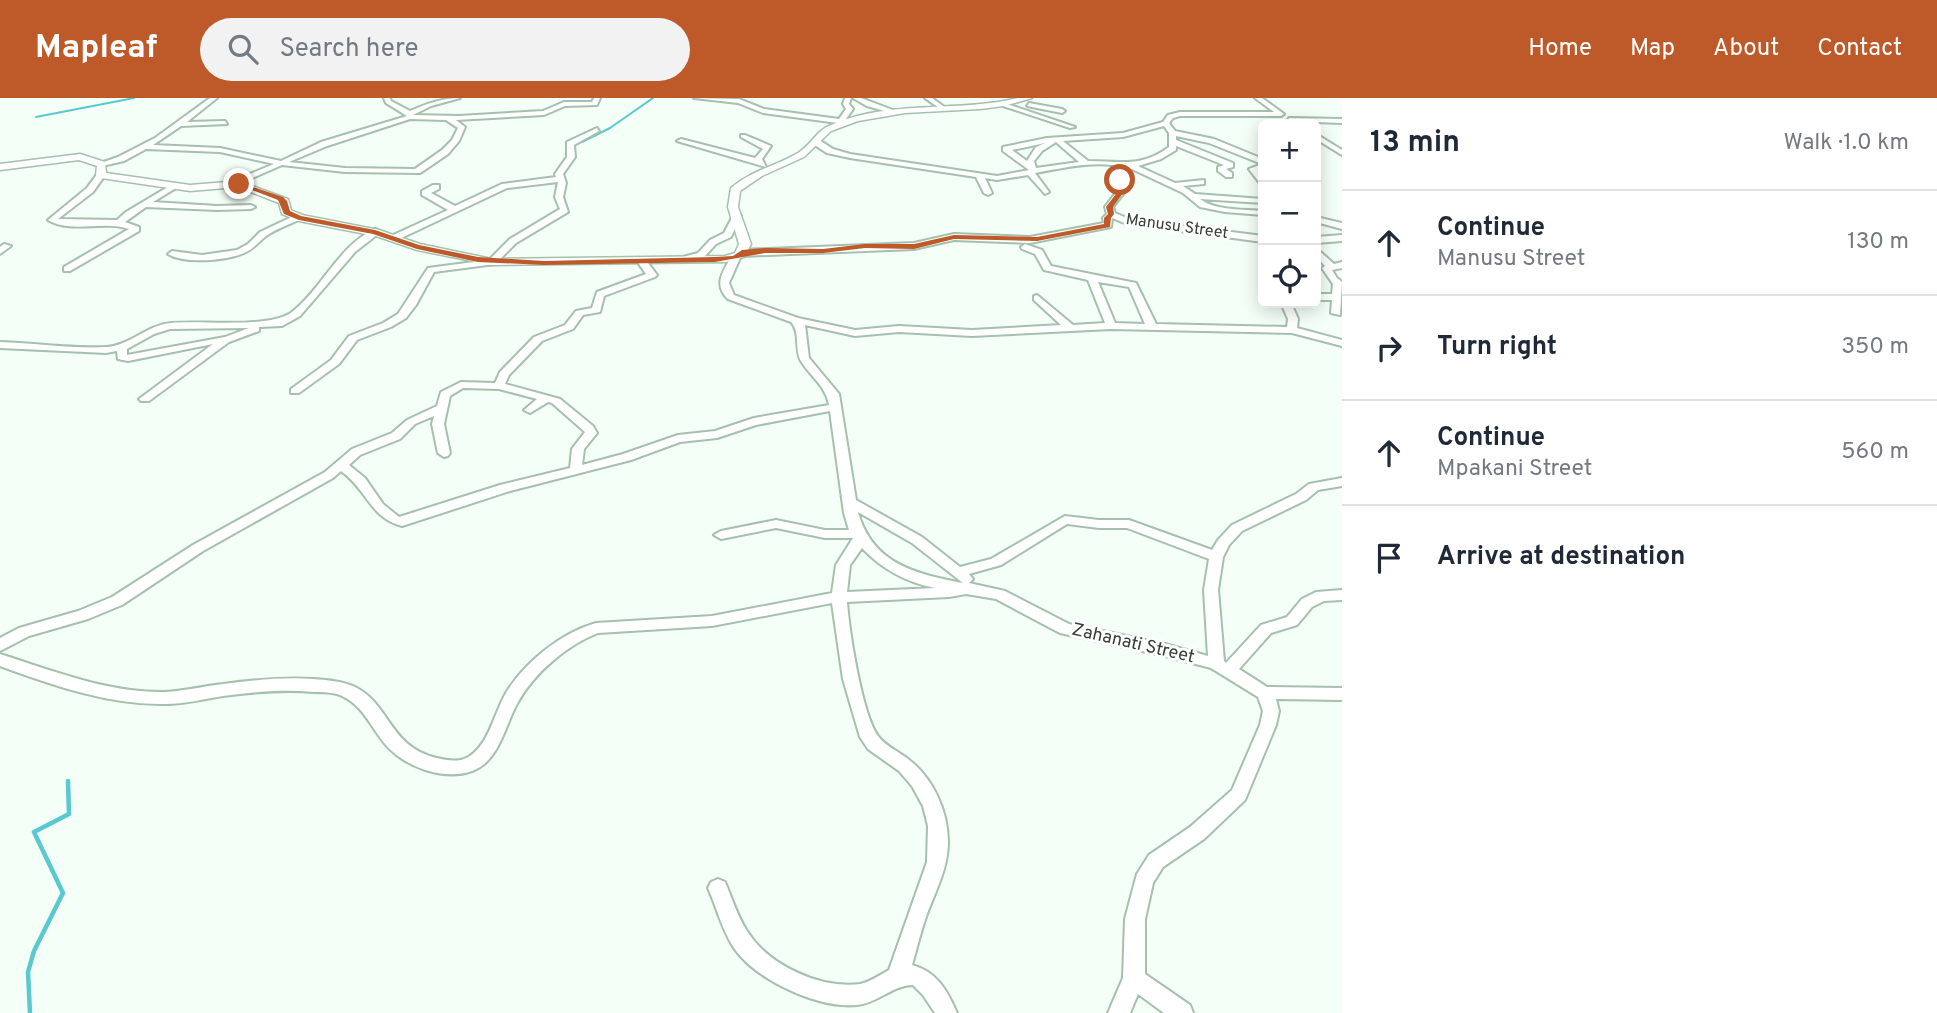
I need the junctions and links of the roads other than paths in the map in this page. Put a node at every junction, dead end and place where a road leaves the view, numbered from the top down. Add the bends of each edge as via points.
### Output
1 (214, 98) edge
2 (387, 98) edge
3 (457, 98) edge
4 (597, 98) edge
5 (696, 98) edge
6 (848, 98) edge
7 (856, 98) edge
8 (928, 98) edge
9 (1028, 98) edge
10 (1258, 98) edge
11 (745, 100) edge
12 (1005, 101) edge
13 (1017, 102) junction
14 (944, 109) junction
15 (1062, 111) dead end
16 (895, 113) junction
17 (1280, 114) junction
18 (410, 116) junction
19 (794, 116) junction
20 (448, 118) junction
21 (1288, 119) edge
22 (1321, 121) edge
23 (1342, 121) edge
24 (225, 123) dead end
25 (841, 123) junction
26 (1167, 123) junction
27 (180, 124) junction
28 (1072, 127) dead end
29 (597, 130) dead end
30 (361, 131) junction
31 (825, 131) junction
32 (1172, 133) junction
33 (378, 136) dead end
34 (743, 136) dead end
35 (1056, 139) junction
36 (1321, 139) edge
37 (681, 141) dead end
38 (816, 142) junction
39 (1174, 142) junction
40 (144, 147) junction
41 (830, 151) junction
42 (1342, 153) edge
43 (804, 154) junction
44 (1258, 162) edge
45 (281, 163) junction
46 (1085, 163) junction
47 (763, 165) junction
48 (1129, 166) junction
49 (0, 167) edge
50 (102, 169) junction
51 (1035, 171) junction
52 (1229, 175) dead end
53 (980, 177) junction
54 (561, 178) junction
55 (1201, 182) dead end
56 (234, 184) junction
57 (1174, 186) junction
58 (173, 187) junction
59 (436, 187) dead end
60 (1045, 192) dead end
61 (988, 194) dead end
62 (1195, 196) junction
63 (1258, 201) edge
64 (144, 204) junction
65 (251, 207) dead end
66 (455, 210) junction
67 (1258, 212) edge
68 (1111, 214) junction
69 (737, 216) junction
70 (298, 217) junction
71 (1321, 221) edge
72 (119, 223) junction
73 (1342, 226) edge
74 (375, 232) junction
75 (394, 238) junction
76 (1258, 238) edge
77 (1342, 238) edge
78 (1321, 240) edge
79 (1026, 247) dead end
80 (172, 254) dead end
81 (739, 255) junction
82 (1321, 255) edge
83 (642, 261) junction
84 (677, 261) junction
85 (492, 262) junction
86 (1331, 265) junction
87 (1342, 265) edge
88 (67, 269) dead end
89 (1092, 278) junction
90 (1340, 285) edge
91 (1321, 297) edge
92 (1037, 298) dead end
93 (1337, 298) junction
94 (1288, 308) edge
95 (1336, 313) dead end
96 (795, 320) junction
97 (266, 326) junction
98 (1111, 326) junction
99 (1152, 327) junction
100 (1070, 328) junction
101 (1292, 330) junction
102 (237, 336) junction
103 (1342, 343) edge
104 (0, 345) edge
105 (122, 348) junction
106 (499, 386) junction
107 (295, 391) dead end
108 (546, 398) junction
109 (145, 399) dead end
110 (835, 407) junction
111 (441, 408) junction
112 (530, 410) dead end
113 (444, 453) dead end
114 (341, 465) junction
115 (576, 470) junction
116 (1342, 482) edge
117 (851, 503) junction
118 (721, 536) dead end
119 (860, 537) junction
120 (1216, 557) junction
121 (960, 572) junction
122 (972, 589) junction
123 (1342, 595) edge
124 (840, 597) junction
125 (0, 645) edge
126 (1215, 645) junction
127 (0, 660) edge
128 (1216, 664) junction
129 (1233, 664) junction
130 (1258, 689) junction
131 (1342, 694) edge
132 (719, 888) dead end
133 (897, 978) junction
134 (1134, 979) junction
135 (1154, 994) junction
136 (946, 1013) edge
137 (1119, 1013) edge
138 (1165, 1013) edge
139 (1182, 1013) edge

1 - 27 street
2 - 18 street
3 - 18 street
4 - 20 street via 595,104 564,104 547,113
5 - 11 street
6 - 25 street via 849,111
7 - 16 street
8 - 14 street
9 - 13 street
10 - 17 street
11 - 19 street via 756,110
12 - 13 street
12 - 14 street
12 - 28 street
13 - 15 street
14 - 16 street
16 - 25 street
17 - 21 street
17 - 26 street via 1180,114 1170,116
18 - 20 street
18 - 30 street
19 - 25 street
19 - 31 street
20 - 45 street via 462,127 460,135 417,171
22 - 23 street
24 - 27 street
25 - 31 street
26 - 32 street
26 - 35 street via 1123,135
27 - 40 street
29 - 54 street via 570,144 571,157 559,172
30 - 33 street
30 - 45 street
31 - 38 street
32 - 39 street
32 - 44 street via 1205,139
34 - 47 street via 768,148 760,155
35 - 46 street
35 - 51 street via 1035,153 1030,161
35 - 51 street via 1006,149
36 - 42 street
37 - 47 street
38 - 41 street
38 - 43 street
39 - 48 street via 1155,160
39 - 52 street via 1230,165 1222,169
40 - 45 street via 220,150
40 - 50 street
41 - 43 street
41 - 53 street
43 - 47 street
45 - 56 street
46 - 48 street
46 - 51 street
47 - 69 street via 735,190 732,200
48 - 57 street
48 - 68 street, Manusu Street via 1119,177 1125,186 1110,207
49 - 50 street via 80,157
50 - 58 street
50 - 72 street via 90,190 51,220
51 - 53 street
51 - 60 street
53 - 61 street
54 - 66 street via 505,186
54 - 85 street via 559,197 565,210 513,241
55 - 57 street
56 - 58 street
56 - 70 street via 280,198 286,212
57 - 62 street
58 - 64 street
59 - 66 street via 425,193
62 - 63 street
62 - 67 street via 1209,207
64 - 65 street
64 - 72 street
66 - 75 street
68 - 76 street, Manusu Street via 1127,221
68 - 81 street via 1108,225 1030,240 954,237 914,246
69 - 81 street via 745,240
69 - 84 street via 730,233 701,255
70 - 74 street
70 - 80 street via 262,234 239,252 202,258
71 - 73 street
72 - 88 street via 136,229
74 - 75 street
74 - 97 street via 352,250 296,314
75 - 85 street
77 - 78 street
79 - 89 street via 1040,252 1047,268
81 - 84 street
81 - 96 street via 723,282 726,293
82 - 86 street
83 - 84 street
83 - 85 street
83 - 106 street via 652,275 600,294 596,310 580,313 569,327 538,339 504,374
85 - 107 street via 431,270 402,316 353,338 335,362
86 - 87 street
86 - 90 street via 1327,268
89 - 98 street
89 - 99 street via 1133,285
90 - 93 street
91 - 93 street
92 - 100 street
93 - 95 street
94 - 101 street
96 - 100 street via 855,333
96 - 110 street via 801,327 804,358 832,390
97 - 102 street
97 - 105 street via 169,326
98 - 99 street
98 - 100 street
99 - 101 street
101 - 103 street
102 - 105 street via 128,358 122,357
102 - 109 street
104 - 105 street
106 - 108 street
106 - 111 street via 475,383 454,387 445,394
108 - 112 street
108 - 115 street via 560,402 591,431 575,451
110 - 115 street via 678,439
110 - 117 street
111 - 113 street via 438,428
111 - 114 street via 411,422 396,436 356,452
114 - 115 street via 362,481 376,507 402,522
114 - 125 street via 117,601 24,632
116 - 120 street, Zahanati Street via 1314,487 1248,521 1230,535
117 - 119 street
117 - 121 street via 918,540
118 - 119 street via 776,524
119 - 122 street, Zahanati Street via 907,575
119 - 124 street via 845,558
120 - 121 street via 1129,524 1065,520 996,562
120 - 126 street, Zahanati Street via 1210,590
121 - 122 street
122 - 124 street
122 - 128 street, Zahanati Street via 1012,599 1072,631
123 - 129 street via 1321,596 1287,623 1270,626
124 - 127 street via 712,621 581,632 544,662 512,697 499,729 480,756 470,765 456,768 397,746 359,698 345,690 272,685 165,698 83,686
124 - 133 street via 850,667 870,738 918,777 937,823 938,864
126 - 128 street, Zahanati Street
126 - 129 street
128 - 130 street, Zahanati Street
129 - 130 street
130 - 131 street
130 - 134 street via 1271,711 1239,795 1225,811 1156,861 1144,880 1135,919
132 - 133 street via 744,946 764,964 808,988 839,996 860,995
133 - 136 street via 914,975 931,986
134 - 135 street
134 - 137 street
135 - 138 street
135 - 139 street

